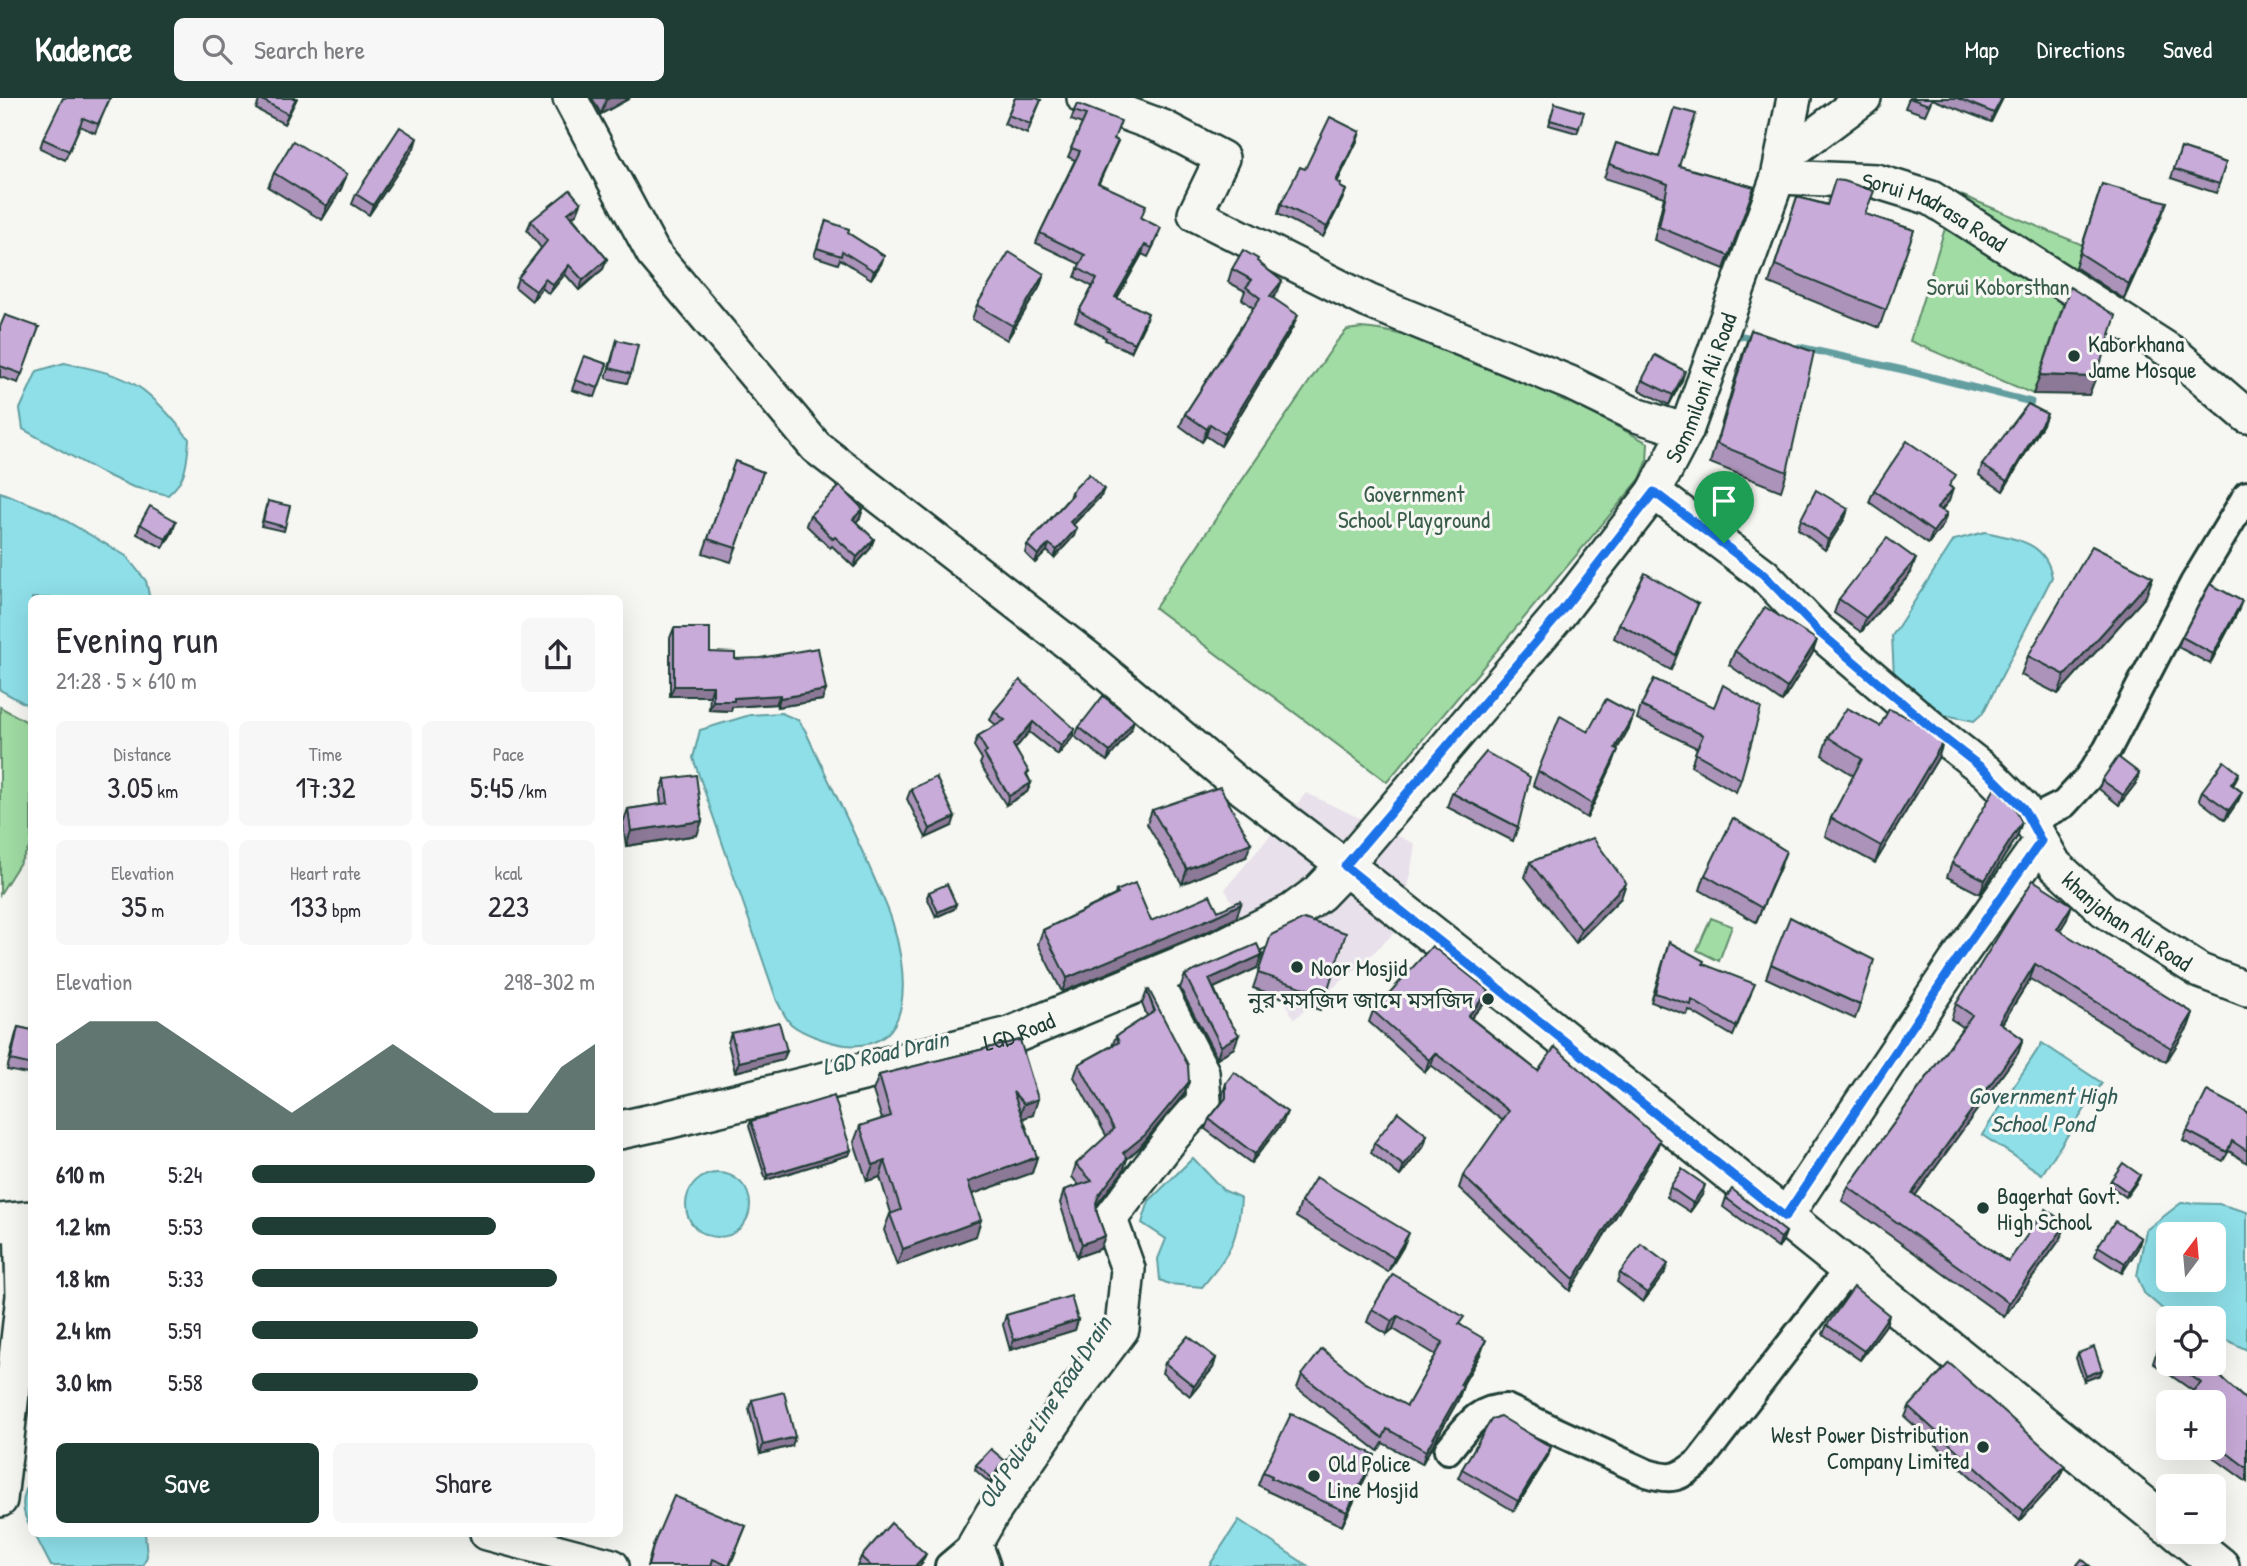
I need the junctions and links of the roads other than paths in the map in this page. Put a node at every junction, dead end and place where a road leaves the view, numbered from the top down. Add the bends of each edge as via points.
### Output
1 (570, 98) edge
2 (1084, 98) edge
3 (1794, 98) edge
4 (1864, 98) edge
5 (1779, 168) junction
6 (2247, 416) edge
7 (1686, 431) junction
8 (1654, 492) junction
9 (2247, 495) edge
10 (2035, 831) junction
11 (1345, 866) junction
12 (1153, 977) junction
13 (2247, 989) edge
14 (623, 1129) edge
15 (1785, 1217) junction
16 (18, 1221) edge
17 (1849, 1268) junction
18 (19, 1445) edge
19 (1447, 1450) dead end
20 (0, 1500) edge
21 (2156, 1515) edge
22 (502, 1537) edge
23 (2193, 1544) edge
24 (979, 1555) edge
25 (612, 1566) edge
26 (949, 1566) edge
27 (2220, 1566) edge

1 - 11 street via 653,253 816,447
2 - 7 street via 1163,127 1222,158 1195,214 1368,301 1570,383 1636,415
3 - 5 street, Sommiloni Ali Road
4 - 5 street
5 - 6 street, Sorui Madrasa Road via 1876,181 1931,198 2176,355
5 - 7 street, Sommiloni Ali Road
7 - 8 street, Sommiloni Ali Road
8 - 10 street, khanjahan Ali Road via 1764,575 1819,632 1987,772 2023,808
8 - 11 street, Sommiloni Ali Road via 1557,617
9 - 10 street via 2194,583 2107,750 2064,804
10 - 13 street, khanjahan Ali Road via 2055,866 2104,910 2200,971
10 - 15 street via 1956,961
11 - 12 main road, LGD Road via 1292,912
11 - 15 main road
12 - 14 main road, LGD Road via 1010,1036
12 - 24 street via 1202,1072 1204,1101 1110,1219 1128,1269 1122,1329 992,1514
15 - 17 main road
16 - 18 street via 23,1296
17 - 19 street via 1699,1462 1683,1475 1666,1479 1647,1473 1506,1408 1478,1415
17 - 21 main road
18 - 20 street
22 - 25 street
23 - 27 main road
24 - 26 street

